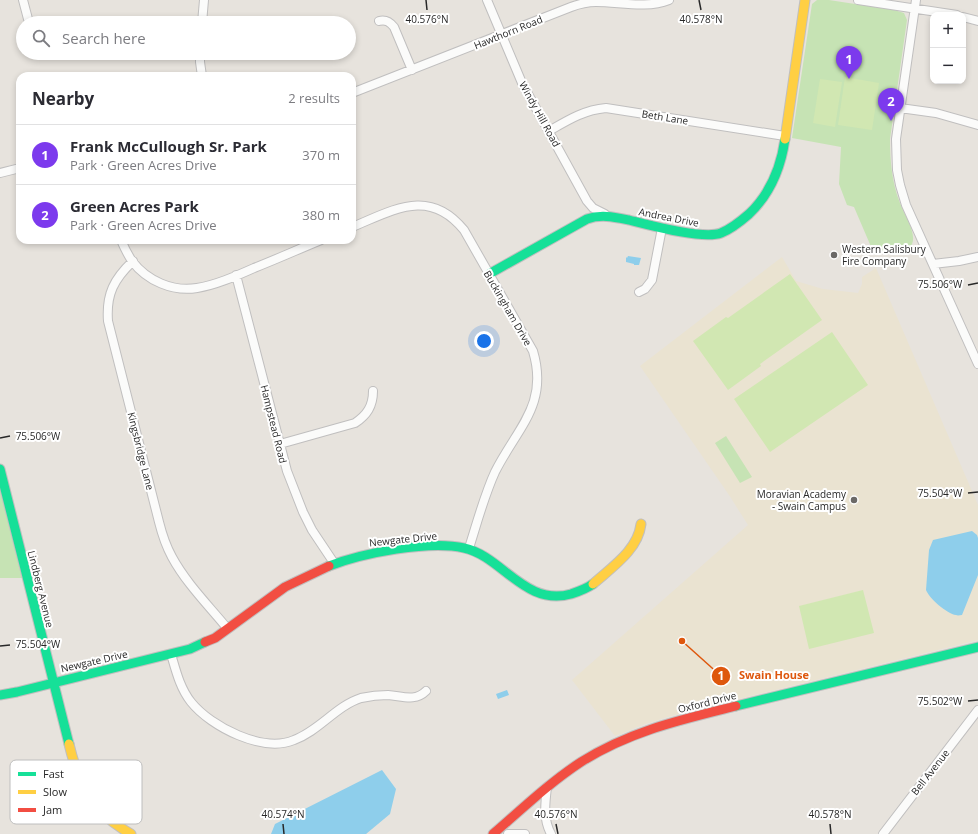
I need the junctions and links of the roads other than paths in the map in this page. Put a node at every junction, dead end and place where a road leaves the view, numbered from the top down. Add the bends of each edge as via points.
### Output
1 (23, 0) edge
2 (204, 0) edge
3 (487, 0) edge
4 (669, 0) edge
5 (806, 0) edge
6 (858, 0) edge
7 (915, 4) edge
8 (945, 12) edge
9 (27, 16) edge
10 (203, 16) edge
11 (966, 18) edge
12 (379, 21) dead end
13 (978, 21) edge
14 (501, 35) junction
15 (200, 60) edge
16 (412, 70) junction
17 (201, 72) edge
18 (356, 91) edge
19 (900, 108) junction
20 (978, 125) edge
21 (549, 131) junction
22 (785, 136) junction
23 (16, 169) edge
24 (0, 173) edge
25 (609, 216) junction
26 (356, 225) edge
27 (662, 228) junction
28 (123, 244) edge
29 (312, 244) edge
30 (978, 257) edge
31 (133, 262) junction
32 (933, 264) junction
33 (489, 274) junction
34 (236, 275) junction
35 (639, 292) dead end
36 (978, 364) edge
37 (373, 391) dead end
38 (280, 444) junction
39 (0, 469) edge
40 (641, 524) dead end
41 (469, 548) junction
42 (334, 563) junction
43 (228, 628) junction
44 (978, 647) edge
45 (171, 654) junction
46 (53, 682) junction
47 (426, 692) dead end
48 (0, 695) edge
49 (978, 710) edge
50 (73, 760) edge
51 (547, 787) junction
52 (115, 824) edge
53 (131, 834) edge
54 (493, 834) edge
55 (508, 834) edge
56 (525, 834) edge
57 (551, 834) edge
58 (883, 834) edge

1 - 9 street
2 - 10 street
3 - 14 street, Windy Hill Road
4 - 14 street, Hawthorn Road via 650,4 583,3
5 - 22 street, Andrea Drive
6 - 7 street
7 - 8 street
7 - 19 street
11 - 13 street
12 - 16 street via 386,21 394,26
14 - 16 street, Hawthorn Road
14 - 21 street, Windy Hill Road via 522,82
15 - 17 street
16 - 18 street, Hawthorn Road
19 - 20 street via 936,113
19 - 32 street via 896,155 900,185 906,205
21 - 22 street, Beth Lane via 585,111 606,108
21 - 25 street, Windy Hill Road via 587,201
22 - 27 street, Andrea Drive via 782,158 771,185 759,204 743,219 721,233 712,235
23 - 24 street
25 - 27 street, Andrea Drive
25 - 33 street, Andrea Drive via 587,219
26 - 33 street, Buckingham Drive via 402,207 433,207 458,222
27 - 35 street via 652,280
28 - 31 street
29 - 34 street
30 - 32 street
31 - 34 street via 155,280 184,289 207,286
31 - 43 street, Kingsbridge Lane via 122,272 111,290 108,321 158,522 169,551 182,573
32 - 36 street
33 - 41 street, Buckingham Drive via 533,351 538,389 530,413 489,486
34 - 38 street, Hampstead Road
37 - 38 street via 370,407 355,423
38 - 42 street, Hampstead Road via 287,471 303,512
39 - 46 street, Lindberg Avenue
40 - 41 street, Newgate Drive via 637,540 629,551 592,585 563,596 552,596 531,590
41 - 42 street, Newgate Drive via 450,546 398,549
42 - 43 street, Newgate Drive via 285,587
43 - 45 street, Newgate Drive via 204,644
44 - 51 street, Oxford Drive via 647,729 608,746
45 - 46 street, Newgate Drive
45 - 47 street via 184,691 198,710 220,726 262,743 283,744 294,740 359,699 377,695 417,698
46 - 48 street, Newgate Drive
46 - 50 street, Lindberg Avenue
49 - 58 street, Bell Avenue
51 - 54 street, Oxford Drive
51 - 57 street via 544,812
52 - 53 street, Lindberg Avenue
55 - 56 street

